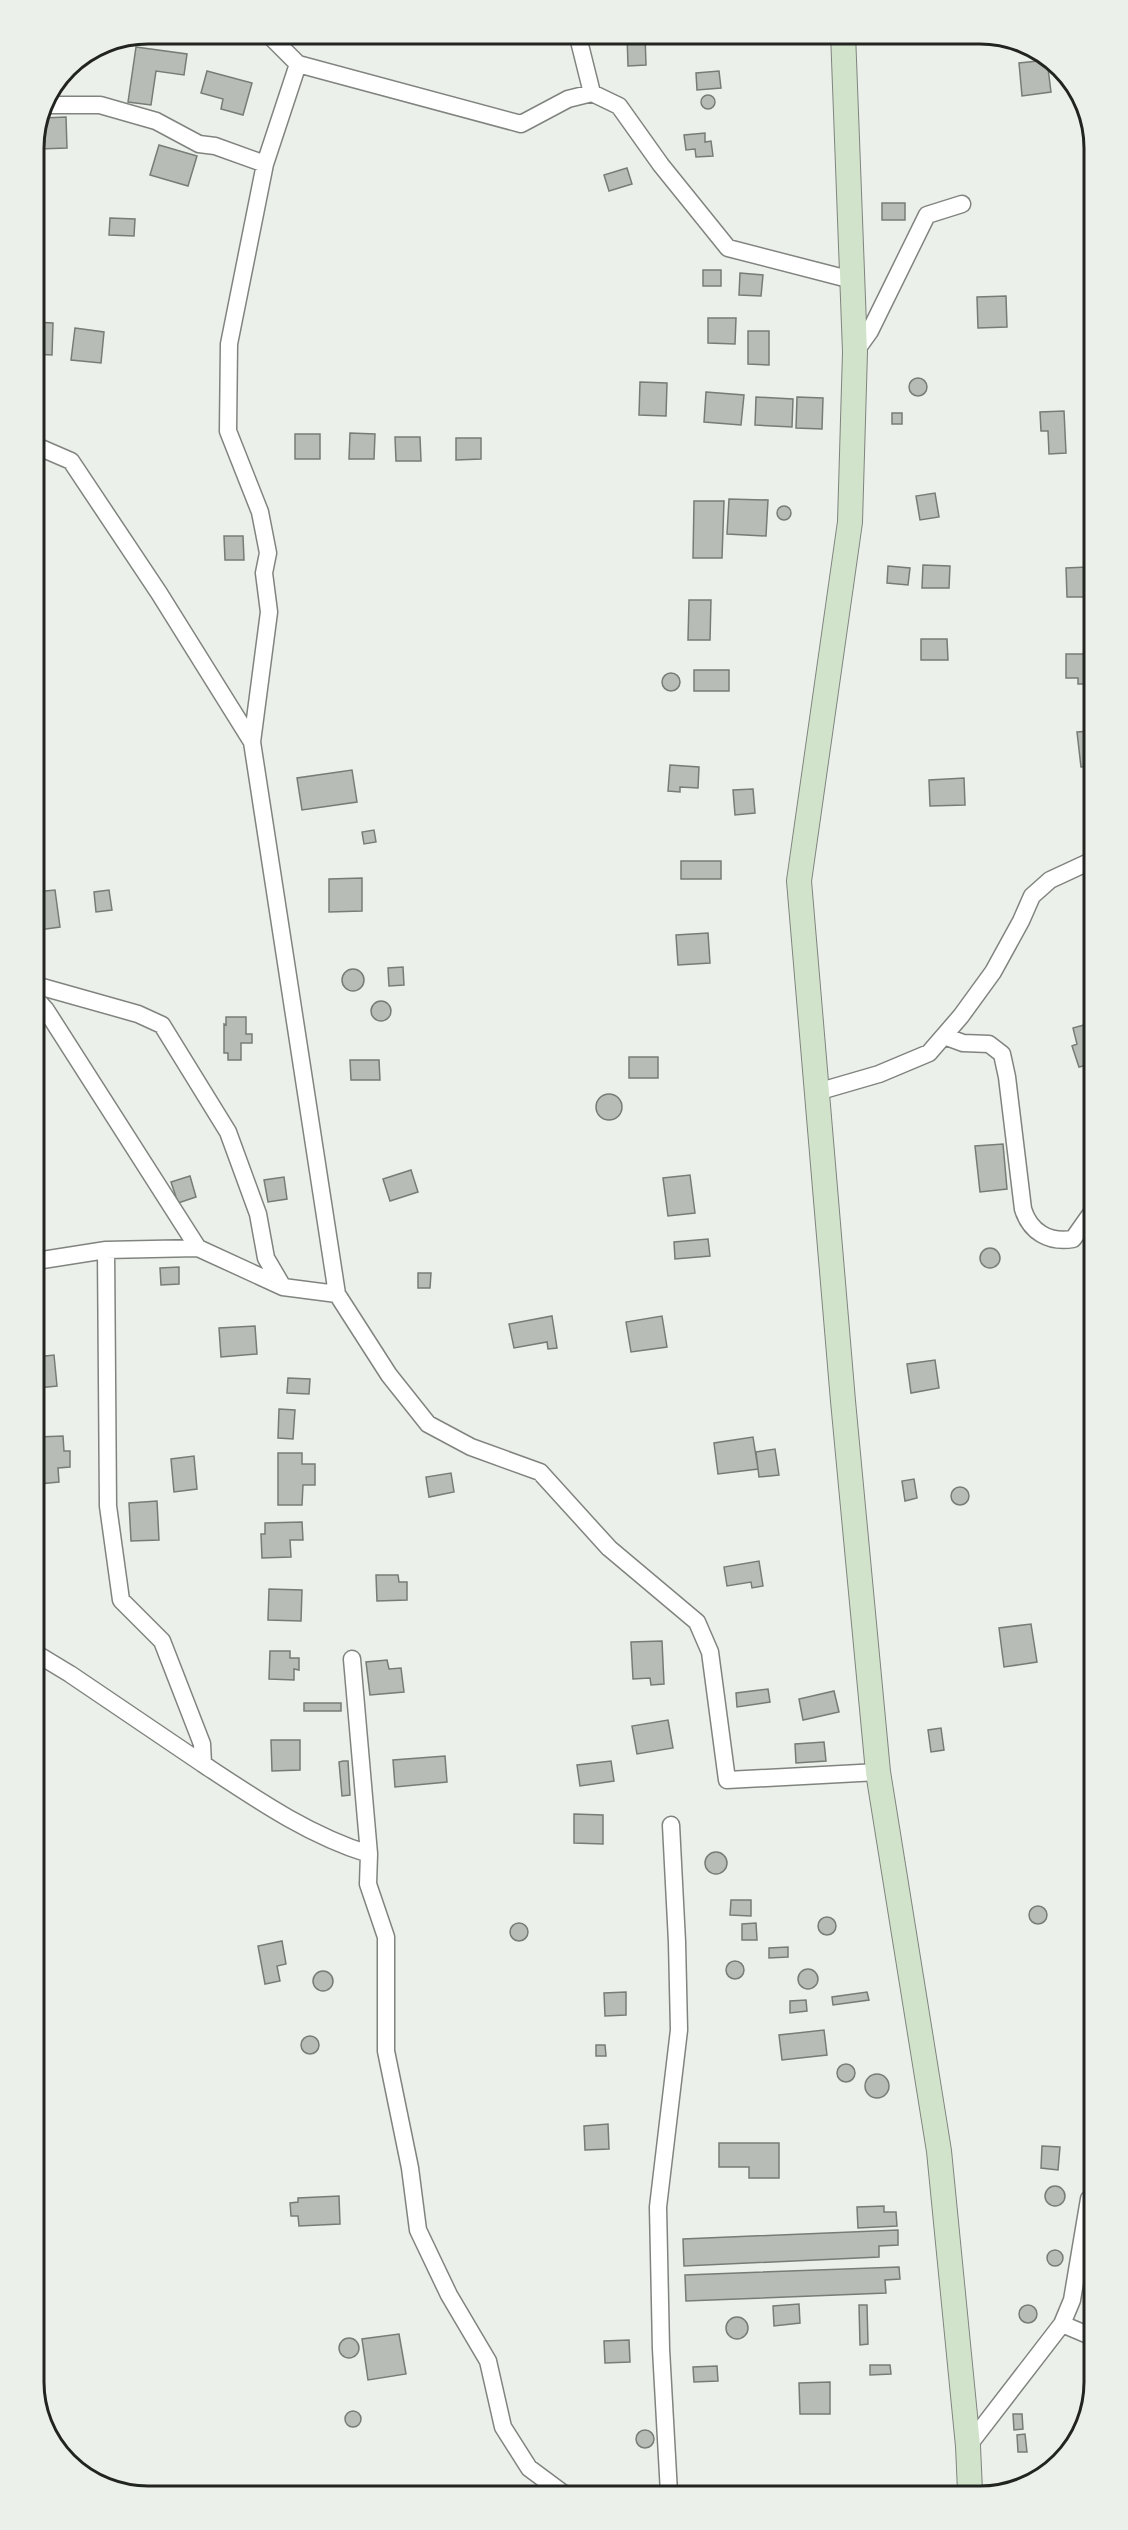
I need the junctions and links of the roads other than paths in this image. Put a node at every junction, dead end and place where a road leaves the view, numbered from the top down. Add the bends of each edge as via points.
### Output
1 (278, 44) edge
2 (580, 44) edge
3 (843, 44) edge
4 (298, 64) junction
5 (592, 93) junction
6 (53, 105) edge
7 (265, 164) junction
8 (962, 204) dead end
9 (852, 280) junction
10 (855, 352) junction
11 (44, 449) edge
12 (252, 742) junction
13 (1084, 864) edge
14 (44, 988) edge
15 (44, 1008) edge
16 (944, 1036) junction
17 (817, 1092) junction
18 (1084, 1223) edge
19 (198, 1248) junction
20 (106, 1250) junction
21 (44, 1260) edge
22 (283, 1287) junction
23 (337, 1294) junction
24 (44, 1658) edge
25 (352, 1659) dead end
26 (203, 1764) junction
27 (878, 1772) junction
28 (671, 1825) dead end
29 (369, 1854) junction
30 (1084, 2229) edge
31 (1062, 2324) junction
32 (1084, 2333) edge
33 (968, 2446) junction
34 (553, 2486) edge
35 (669, 2486) edge
36 (970, 2486) edge

1 - 4 street
2 - 5 street
3 - 9 main road
4 - 5 street via 521,124 568,99
4 - 7 street
5 - 9 street via 619,106 728,248
6 - 7 street via 100,105 156,121 199,144
7 - 12 street via 229,344 228,431 260,512 268,553 264,573 269,612
8 - 10 street via 927,215 870,331
9 - 10 main road
10 - 17 main road via 850,522 799,881
11 - 12 street via 71,461
12 - 23 street
13 - 16 street via 1050,880 1032,896 993,972
14 - 22 street via 138,1014 162,1025 228,1132 258,1214 266,1258
15 - 19 street
16 - 17 street via 929,1053 879,1074
16 - 18 street via 963,1043 989,1044 1002,1054 1027,1221 1036,1231 1061,1241 1073,1239
17 - 27 main road
19 - 20 street
19 - 22 street
20 - 21 street
20 - 26 street via 108,1506 121,1600 162,1641 202,1744
22 - 23 street
23 - 27 street via 389,1375 428,1424 471,1447 540,1472 609,1548 697,1622 710,1652 727,1780
24 - 26 street
25 - 29 street
26 - 29 street via 287,1818 337,1844
27 - 33 main road via 939,2151
28 - 35 street via 679,2030 658,2207
29 - 34 street via 368,1884 386,1937 386,2051 410,2168 418,2230 449,2295 488,2361 503,2427 529,2468
30 - 31 street via 1072,2300
31 - 32 street
31 - 33 street
33 - 36 main road

